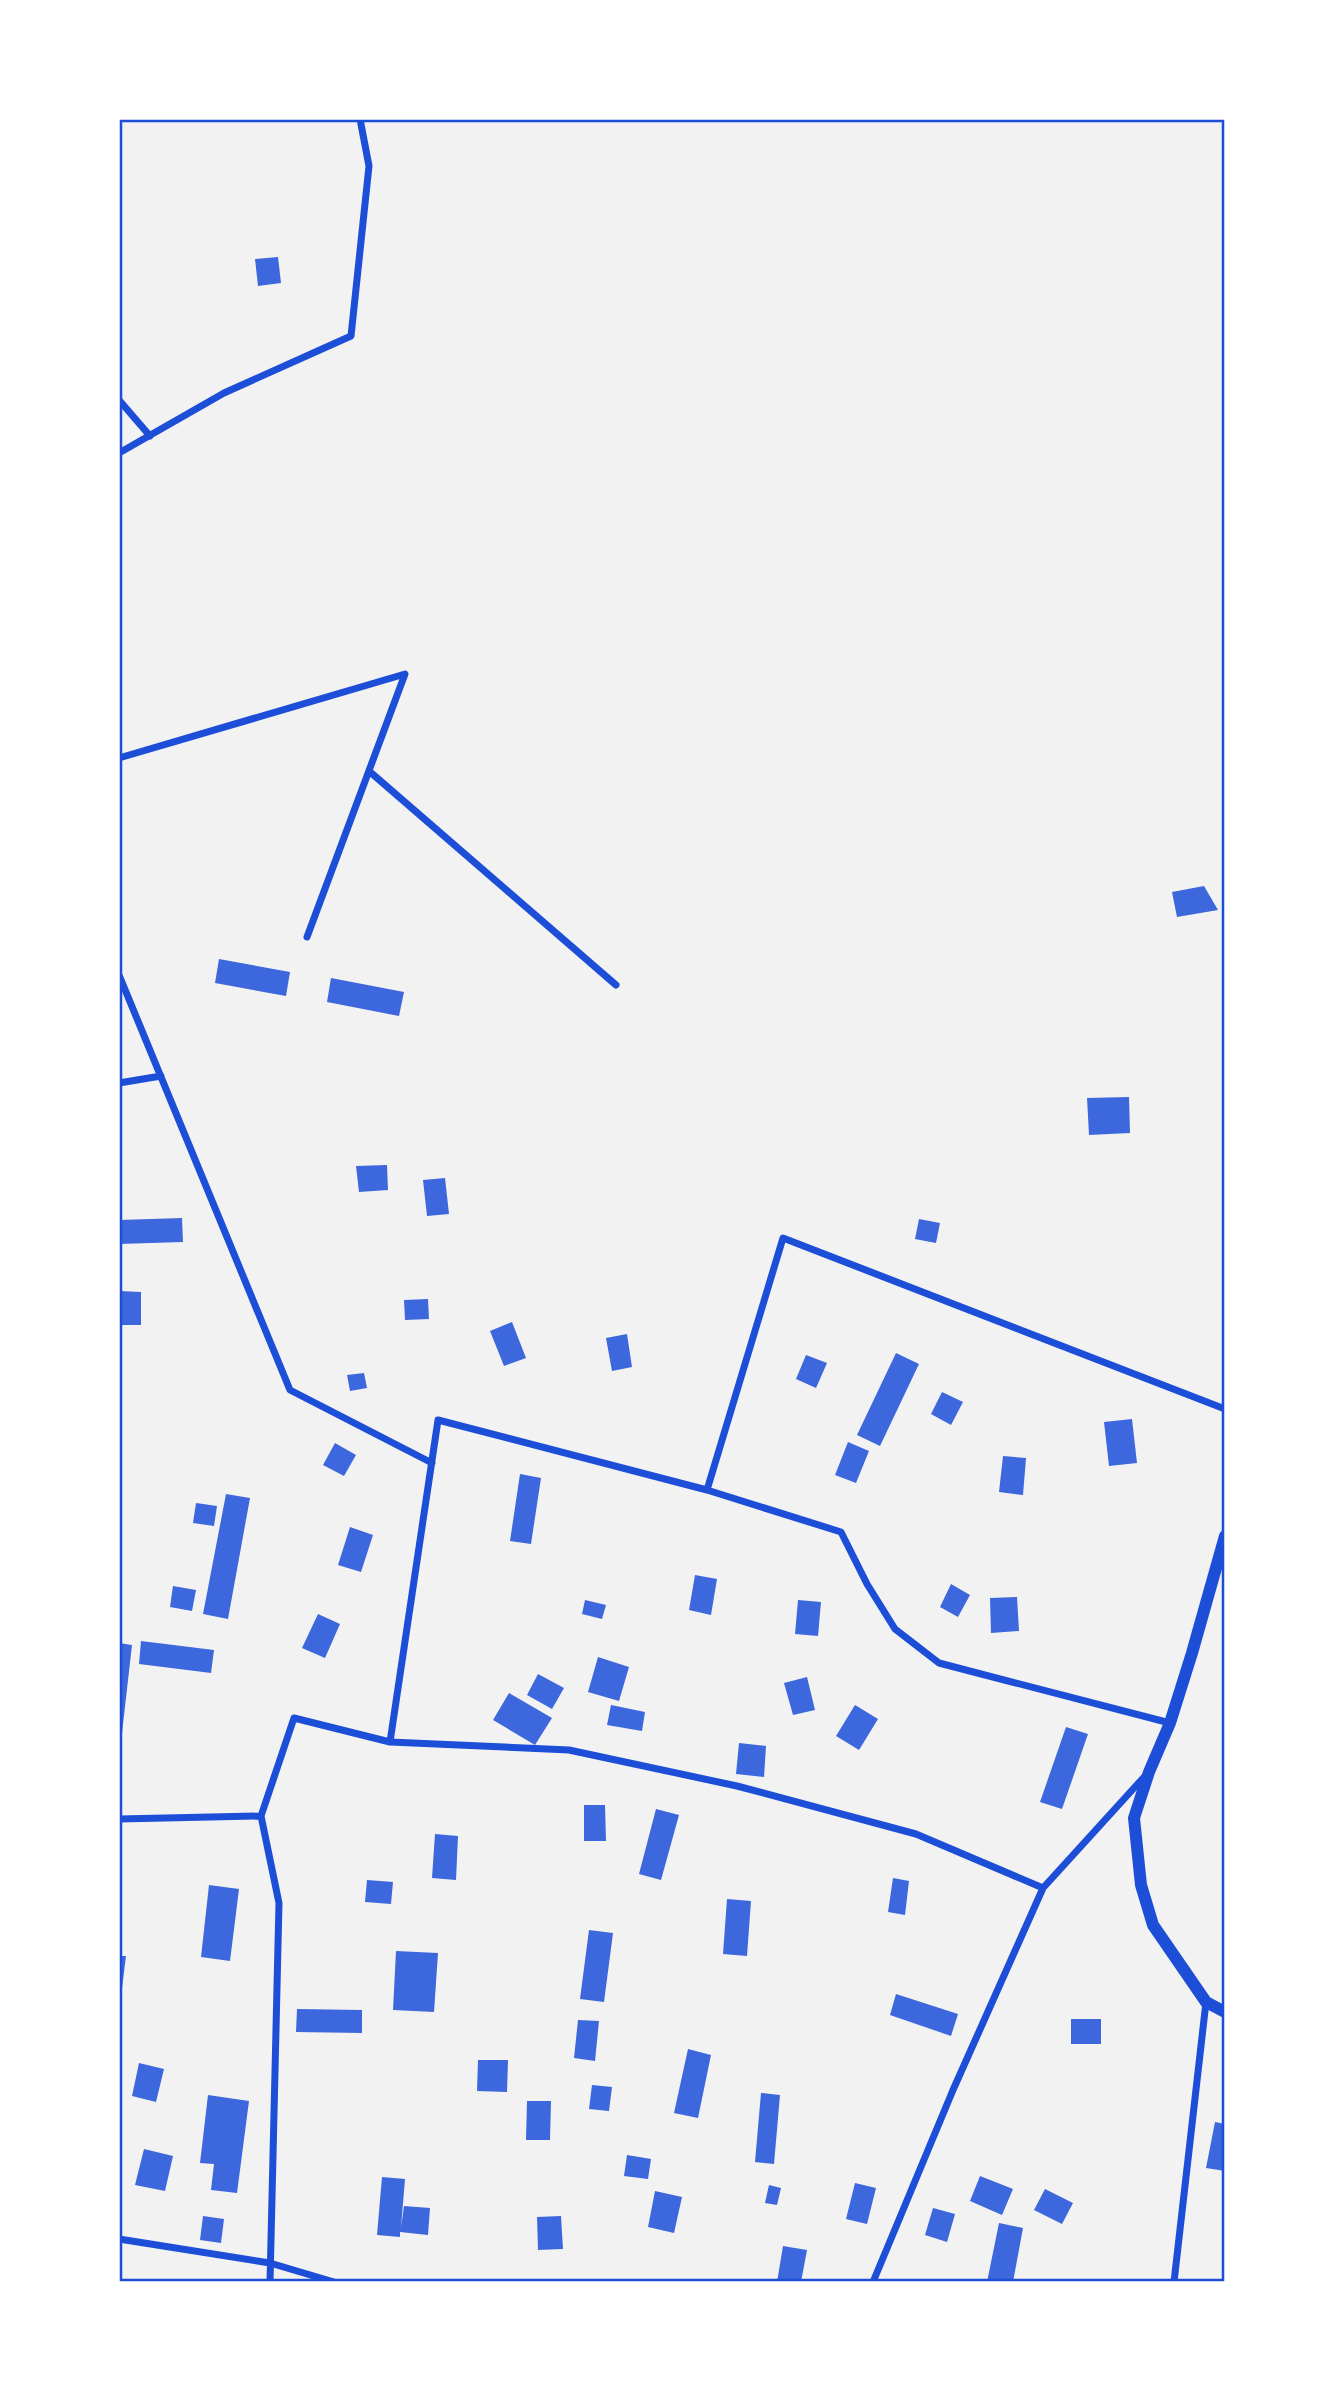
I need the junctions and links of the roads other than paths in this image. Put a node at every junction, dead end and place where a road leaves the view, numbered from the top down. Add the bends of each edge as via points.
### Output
1 (360, 119) edge
2 (119, 400) edge
3 (150, 436) junction
4 (119, 453) edge
5 (119, 758) edge
6 (369, 771) junction
7 (307, 937) dead end
8 (119, 975) edge
9 (615, 985) dead end
10 (161, 1076) junction
11 (119, 1083) edge
12 (1225, 1409) edge
13 (432, 1463) junction
14 (707, 1490) junction
15 (1225, 1536) edge
16 (1170, 1723) junction
17 (390, 1742) junction
18 (1149, 1772) junction
19 (261, 1816) junction
20 (119, 1819) edge
21 (1043, 1888) junction
22 (1206, 2002) junction
23 (1225, 2012) edge
24 (119, 2239) edge
25 (270, 2263) junction
26 (270, 2282) edge
27 (334, 2282) edge
28 (873, 2282) edge
29 (1174, 2282) edge

1 - 3 street via 369,166 351,336 224,393
2 - 3 street
3 - 4 street
5 - 6 street via 405,674
6 - 7 street
6 - 9 street
8 - 10 street
10 - 11 street
10 - 13 street via 290,1390
12 - 14 street via 783,1238
13 - 14 street via 438,1420
13 - 17 street
14 - 16 street via 841,1532 895,1629 939,1663
15 - 16 street
16 - 18 street
17 - 19 street via 294,1718
17 - 21 street via 569,1750 737,1786 916,1834
18 - 21 street
18 - 22 street via 1134,1818 1140,1885 1153,1925
19 - 20 street
19 - 25 street via 279,1903
21 - 28 street
22 - 23 street
22 - 29 street
24 - 25 street
25 - 26 street
25 - 27 street

